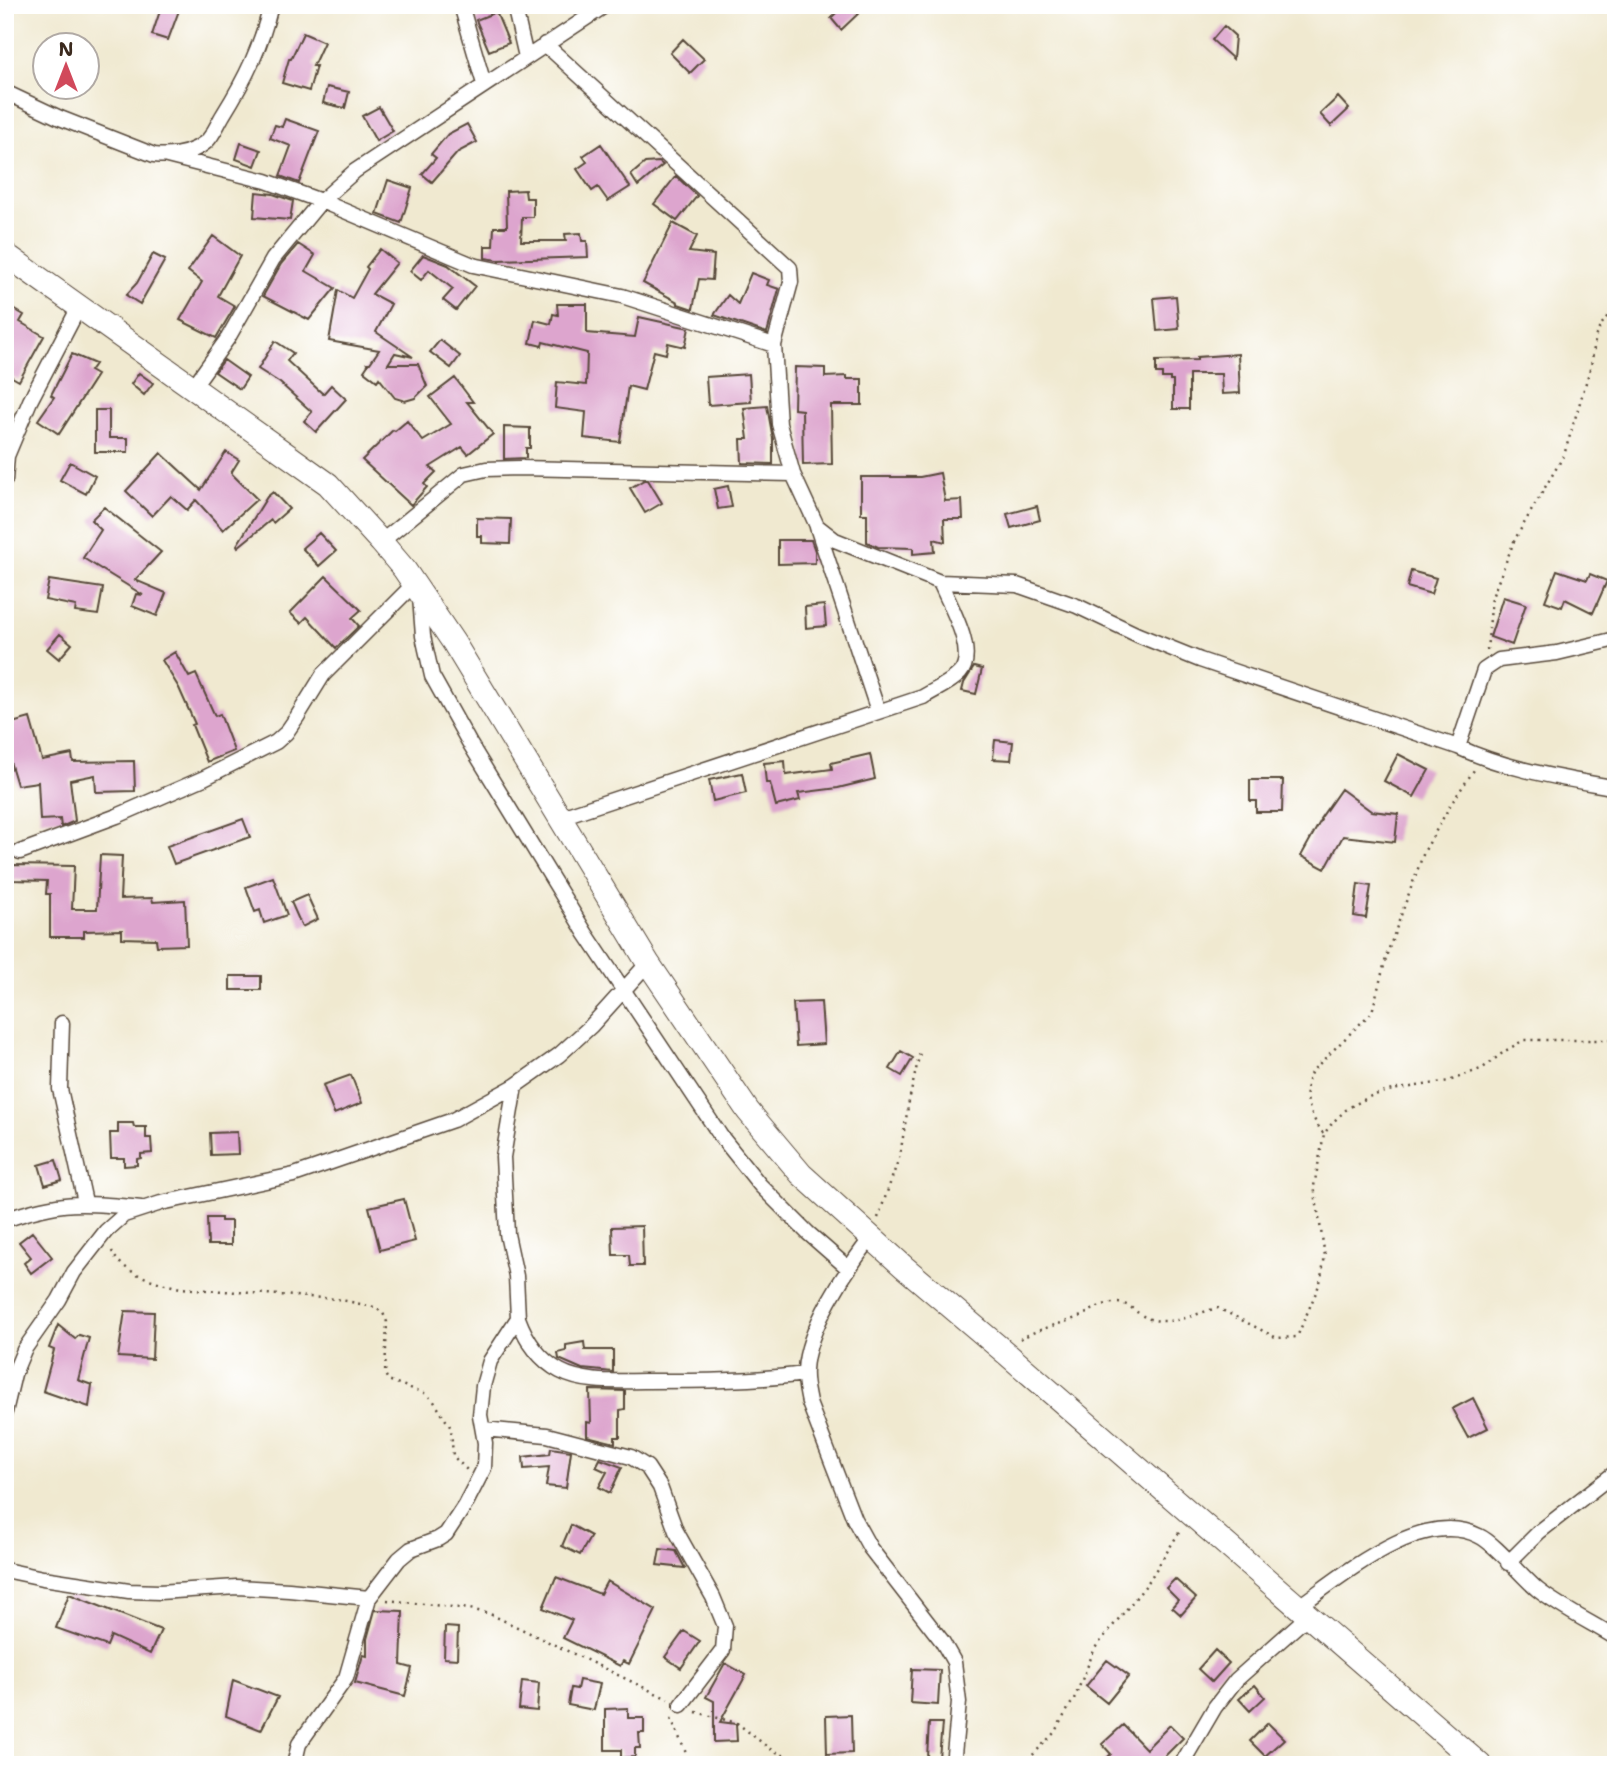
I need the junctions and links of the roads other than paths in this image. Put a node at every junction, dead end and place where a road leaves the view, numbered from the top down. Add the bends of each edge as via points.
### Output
1 (271, 5) edge
2 (461, 5) edge
3 (514, 5) edge
4 (606, 5) edge
5 (545, 44) junction
6 (526, 57) junction
7 (484, 84) junction
8 (5, 92) edge
9 (166, 156) junction
10 (321, 201) junction
11 (5, 254) edge
12 (79, 307) junction
13 (774, 345) junction
14 (193, 387) junction
15 (793, 474) junction
16 (5, 480) edge
17 (817, 526) junction
18 (381, 542) junction
19 (940, 582) junction
20 (417, 590) junction
21 (1616, 639) edge
22 (878, 711) junction
23 (1458, 747) junction
24 (1616, 788) edge
25 (561, 817) junction
26 (20, 852) dead end
27 (648, 963) junction
28 (623, 992) junction
29 (62, 1023) dead end
30 (515, 1086) junction
31 (85, 1202) junction
32 (142, 1208) junction
33 (5, 1220) edge
34 (871, 1238) junction
35 (848, 1268) junction
36 (518, 1318) junction
37 (804, 1374) junction
38 (5, 1412) edge
39 (483, 1429) junction
40 (1616, 1472) edge
41 (1508, 1563) junction
42 (5, 1570) edge
43 (369, 1598) junction
44 (1303, 1611) junction
45 (1616, 1638) edge
46 (681, 1705) road end
47 (294, 1765) edge
48 (953, 1765) edge
49 (1181, 1765) edge
50 (1480, 1765) edge

1 - 9 street via 246,78 208,141 194,150
2 - 7 street
3 - 6 street
4 - 5 street
5 - 6 street
5 - 13 street via 788,265 791,282
6 - 7 street
7 - 10 street via 355,171
8 - 9 street via 60,118
9 - 10 street via 265,181
10 - 13 street via 473,265 622,296
10 - 14 street via 273,259 228,338
11 - 12 main road
12 - 14 main road
12 - 16 street via 30,401 7,456
13 - 15 street via 779,424
14 - 18 main road via 328,484
15 - 17 street
15 - 18 street via 486,469 464,474
17 - 19 street via 835,540
17 - 22 street
18 - 20 main road
19 - 22 street via 966,644 967,660 959,673 923,697
19 - 23 street via 1017,585 1200,660
20 - 25 main road
20 - 26 street via 323,675 298,717 276,742 117,816
20 - 28 street via 432,676
21 - 23 street via 1499,660 1484,670
22 - 25 street
23 - 24 street via 1482,759 1555,778
25 - 27 main road
27 - 28 street
27 - 34 main road via 748,1111 800,1174
28 - 30 street via 559,1055
28 - 35 street via 720,1135 760,1185
29 - 31 street via 60,1089
30 - 32 street via 453,1120 294,1175
30 - 36 street via 503,1157
31 - 32 street
31 - 33 street via 56,1204
32 - 38 street via 106,1231 74,1272 24,1350
34 - 35 street
34 - 44 main road
35 - 37 street via 808,1350
36 - 37 street via 538,1354 561,1371 580,1377 692,1381
36 - 39 street via 490,1362 483,1386
37 - 48 street via 809,1403 854,1519 870,1548 954,1662 958,1702
39 - 43 street via 486,1457 478,1482 446,1534 411,1549
39 - 46 street via 547,1435 631,1457 647,1467 725,1626 723,1650
40 - 41 street via 1539,1532
41 - 44 street via 1483,1537 1470,1532 1448,1528 1420,1533 1344,1574
41 - 45 street via 1539,1591
42 - 43 street via 129,1591 237,1587
43 - 47 street via 346,1678 299,1744
44 - 49 street via 1236,1680 1209,1715
44 - 50 main road

